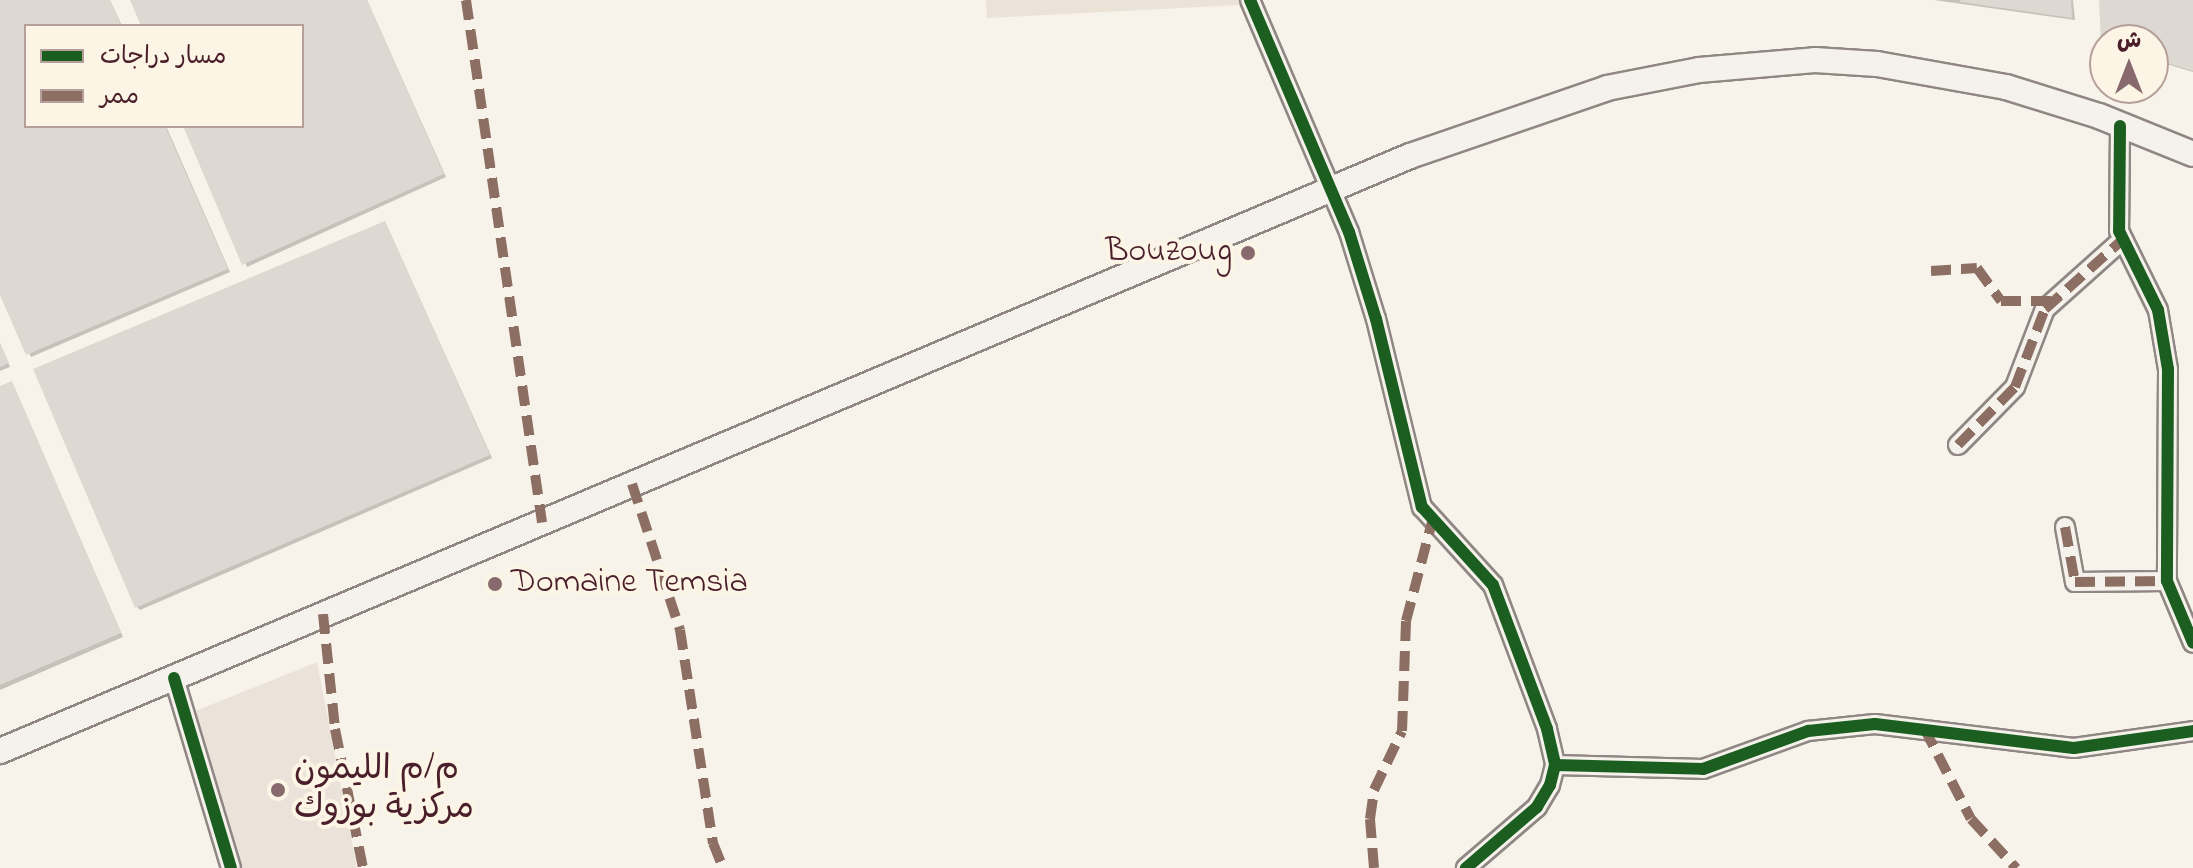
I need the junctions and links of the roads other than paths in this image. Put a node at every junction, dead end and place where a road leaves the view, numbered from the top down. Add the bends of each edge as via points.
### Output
1 (1250, 0) edge
2 (2120, 126) junction
3 (2193, 154) edge
4 (1330, 190) junction
5 (2121, 241) junction
6 (1958, 445) dead end
7 (2065, 527) dead end
8 (2167, 581) junction
9 (2193, 643) edge
10 (174, 678) junction
11 (2193, 731) edge
12 (0, 751) edge
13 (1555, 765) junction
14 (231, 868) edge
15 (1466, 868) edge

1 - 4 street
2 - 3 main road
2 - 4 main road via 2006,87 1877,64 1815,60 1699,70 1607,88 1452,139
2 - 5 street
4 - 10 main road
4 - 13 street via 1376,319 1422,507 1493,585 1506,608
5 - 6 street via 2045,309 2015,387
5 - 8 street via 2158,310 2168,369
7 - 8 street via 2075,582
8 - 9 street
10 - 12 main road
10 - 14 street
11 - 13 street via 2074,748 1875,724 1808,731 1703,769
13 - 15 street via 1537,807

